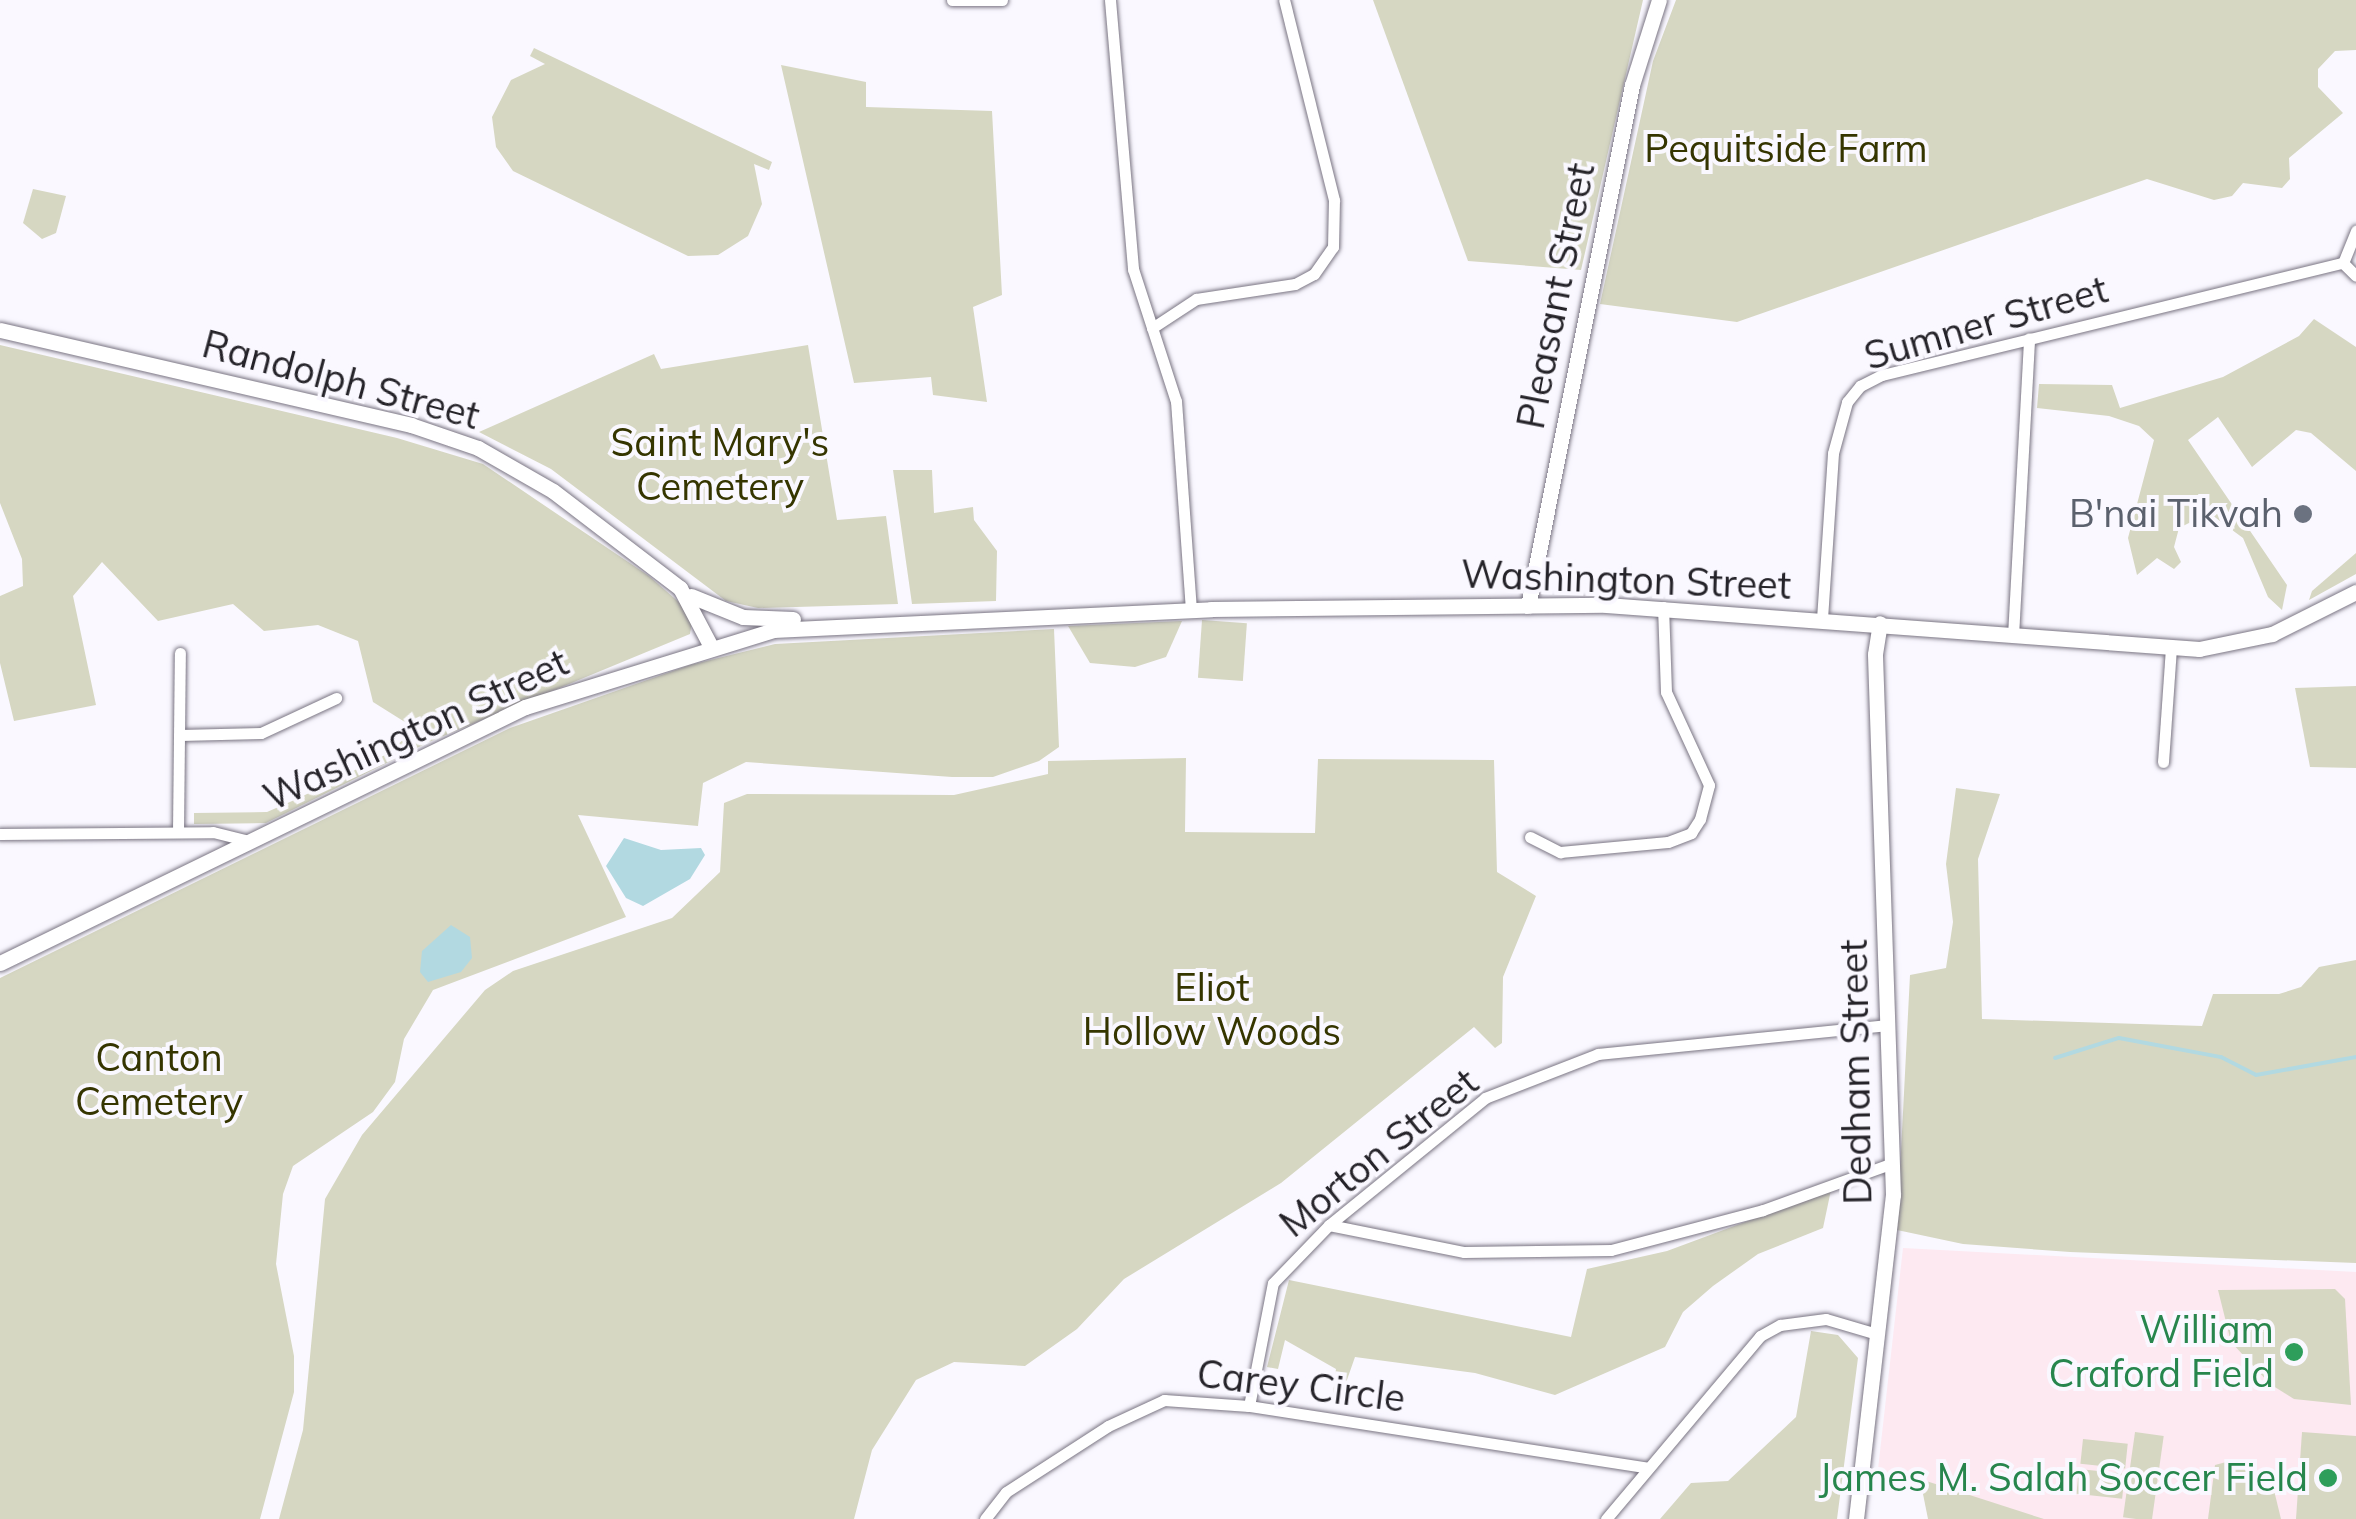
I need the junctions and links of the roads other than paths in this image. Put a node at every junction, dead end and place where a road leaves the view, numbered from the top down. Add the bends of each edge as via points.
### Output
1 (952, 0) edge
2 (1002, 0) edge
3 (1110, 0) edge
4 (1284, 0) edge
5 (1659, 0) edge
6 (2356, 231) edge
7 (2342, 264) junction
8 (2356, 276) edge
9 (1152, 328) junction
10 (0, 330) edge
11 (2029, 338) junction
12 (680, 588) junction
13 (2356, 592) edge
14 (701, 602) junction
15 (1528, 606) junction
16 (1663, 607) junction
17 (1190, 610) junction
18 (1822, 619) junction
19 (880, 622) junction
20 (1880, 623) junction
21 (2013, 636) junction
22 (718, 643) junction
23 (2171, 649) junction
24 (180, 653) dead end
25 (336, 698) dead end
26 (180, 735) junction
27 (2163, 762) dead end
28 (178, 832) junction
29 (0, 834) edge
30 (1530, 838) dead end
31 (254, 842) junction
32 (0, 963) edge
33 (1888, 1025) junction
34 (1893, 1164) junction
35 (1329, 1225) junction
36 (1877, 1334) junction
37 (1249, 1406) junction
38 (1645, 1467) junction
39 (985, 1519) edge
40 (1606, 1519) edge
41 (1856, 1519) edge

1 - 2 street
3 - 9 street via 1133,269
4 - 9 street via 1334,200 1333,247 1314,274 1295,284 1196,300
5 - 15 main road, Pleasant Street via 1632,85
6 - 7 street
7 - 8 street
7 - 11 street, Sumner Street
9 - 17 street via 1176,401
10 - 12 main road, Randolph Street via 459,440 554,491
11 - 18 street, Sumner Street via 1882,375 1847,402 1833,453
11 - 21 street
12 - 14 main road, Washington Street
12 - 22 main road, Randolph Street
13 - 23 main road, Washington Street via 2272,634
14 - 19 main road, Washington Street via 758,619
14 - 22 main road via 719,620
15 - 16 main road, Washington Street
15 - 17 main road, Washington Street
16 - 18 main road, Washington Street
16 - 30 street via 1666,692 1709,785 1700,819 1691,833 1668,842 1560,852
17 - 19 main road, Washington Street
18 - 20 main road, Washington Street
19 - 22 main road, Washington Street via 803,626
20 - 21 main road, Washington Street
20 - 33 main road, Dedham Street via 1875,654
21 - 23 main road, Washington Street
22 - 31 main road, Washington Street via 526,707
23 - 27 street
24 - 26 street
25 - 26 street via 262,733
26 - 28 street
28 - 29 street
28 - 31 street
31 - 32 main road, Washington Street
33 - 34 main road, Dedham Street
33 - 35 street, Morton Street via 1640,1047 1518,1081 1466,1112
34 - 35 street via 1763,1210 1611,1250 1464,1252
34 - 36 main road, Dedham Street
35 - 37 street, Morton Street via 1273,1283
36 - 38 street via 1804,1319 1760,1336
36 - 41 main road, Dedham Street
37 - 38 street, Carey Circle
37 - 39 street, Carey Circle via 1164,1400 1146,1406 1006,1492
38 - 40 street

